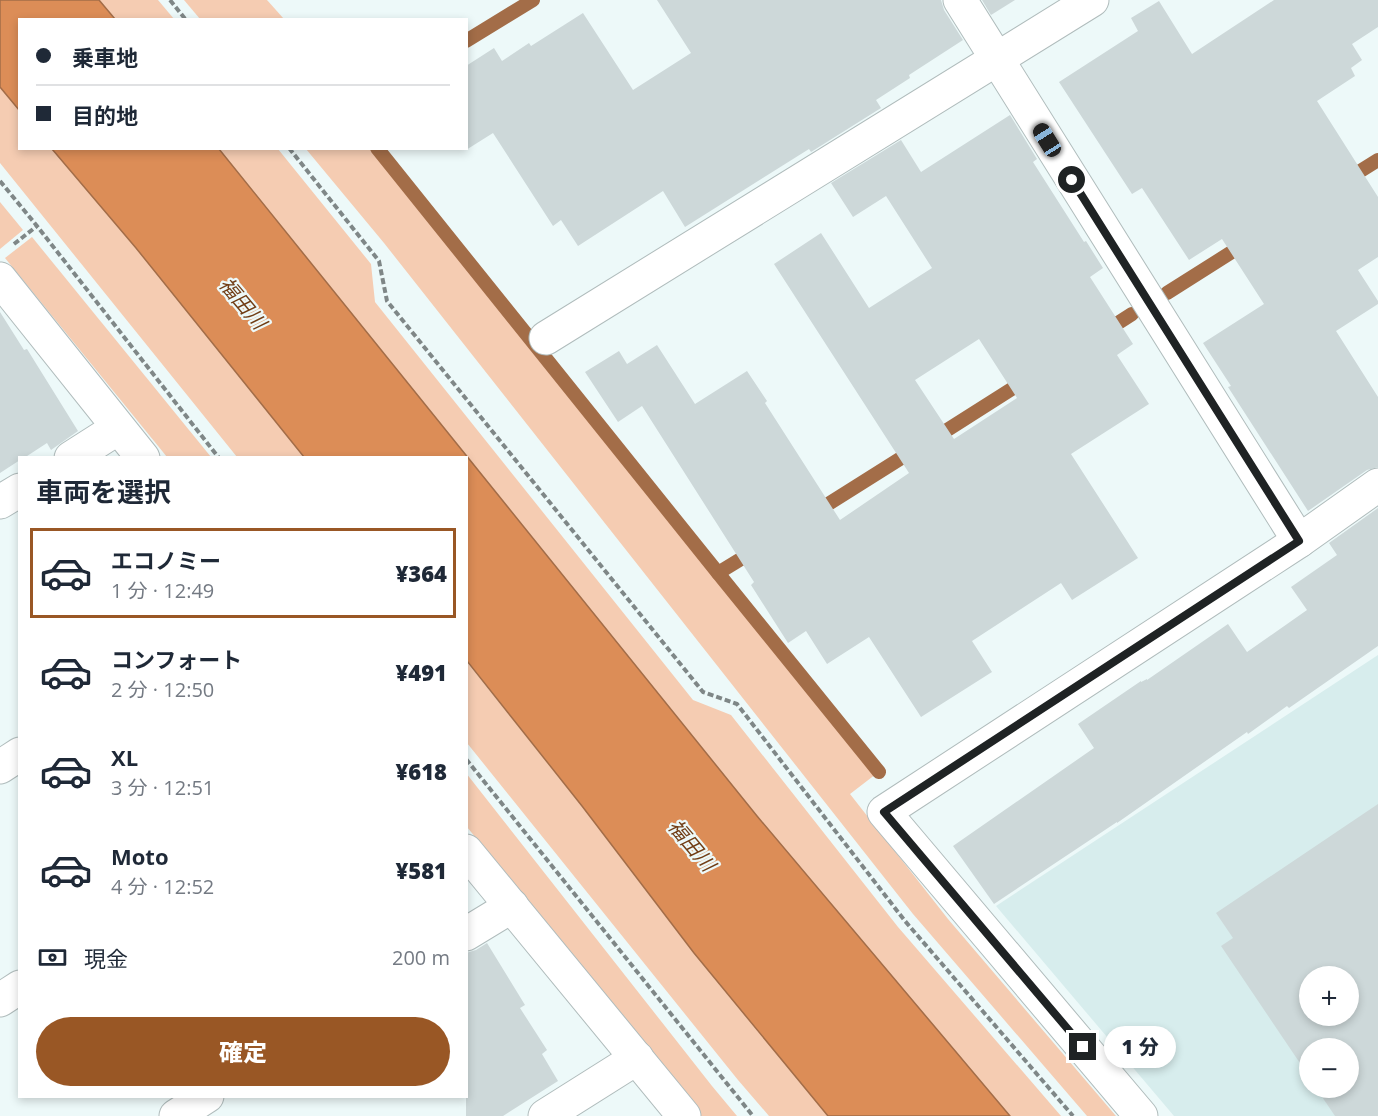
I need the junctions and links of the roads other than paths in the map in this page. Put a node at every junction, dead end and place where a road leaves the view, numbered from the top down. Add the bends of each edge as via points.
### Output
1 (960, 0) edge
2 (1092, 0) edge
3 (997, 59) junction
4 (0, 279) edge
5 (546, 338) dead end
6 (118, 428) junction
7 (74, 456) edge
8 (141, 456) edge
9 (1378, 486) edge
10 (18, 491) edge
11 (0, 502) edge
12 (1299, 541) junction
13 (18, 755) edge
14 (0, 767) edge
15 (468, 853) edge
16 (512, 906) junction
17 (468, 933) edge
18 (18, 988) edge
19 (0, 1000) edge
20 (637, 1058) junction
21 (204, 1098) edge
22 (176, 1116) edge
23 (545, 1116) edge
24 (684, 1116) edge
25 (1141, 1116) edge

1 - 3 street
2 - 3 street
3 - 5 street
3 - 12 street
4 - 6 street
6 - 7 street
6 - 8 street
9 - 12 street
10 - 11 street
12 - 25 street via 884,812
13 - 14 street
15 - 16 street
16 - 17 street
16 - 20 street
18 - 19 street
20 - 23 street
20 - 24 street
21 - 22 street

